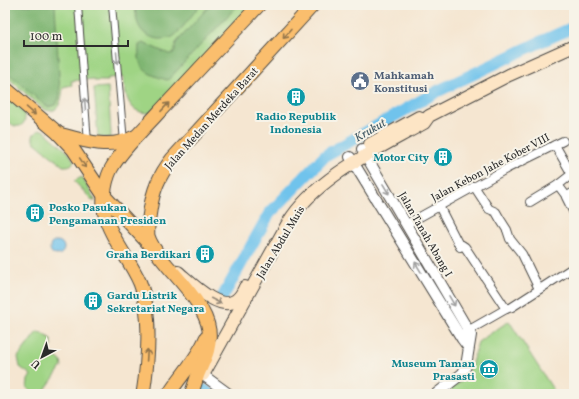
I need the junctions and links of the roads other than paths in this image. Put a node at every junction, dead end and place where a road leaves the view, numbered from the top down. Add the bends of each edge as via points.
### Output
1 (78, 5) edge
2 (112, 5) edge
3 (259, 5) edge
4 (313, 5) edge
5 (574, 46) edge
6 (5, 88) edge
7 (58, 133) junction
8 (138, 135) junction
9 (563, 141) dead end
10 (124, 142) junction
11 (88, 143) junction
12 (555, 145) junction
13 (364, 153) junction
14 (352, 160) junction
15 (573, 176) edge
16 (558, 185) junction
17 (474, 186) junction
18 (574, 192) edge
19 (105, 197) junction
20 (567, 197) junction
21 (530, 202) dead end
22 (439, 206) junction
23 (574, 213) edge
24 (406, 224) junction
25 (153, 249) junction
26 (163, 260) junction
27 (574, 267) edge
28 (539, 289) junction
29 (509, 308) junction
30 (208, 328) junction
31 (466, 337) junction
32 (203, 375) junction
33 (143, 394) edge
34 (169, 394) edge
35 (192, 394) edge
36 (229, 394) edge
37 (436, 394) edge

11 -> 1 street
2 -> 10 street
8 -> 3 main road
4 -> 25 main road, Jalan Medan Merdeka Barat via 163,171 156,185 149,217 148,235
5 - 13 main road, Jalan Abdul Muis via 509,75 429,116 420,116
6 -> 7 main road
7 - 11 main road
7 -> 19 main road via 73,149
8 - 10 main road
8 - 19 main road via 112,168
9 - 12 street, Jalan Kebon Jahe Kober VIII
10 - 11 main road
12 - 15 street
12 - 17 street, Jalan Kebon Jahe Kober VIII
13 - 14 main road, Jalan Abdul Muis
13 -> 24 street, Jalan Tanah Abang I
26 -> 14 main road, Jalan Abdul Muis via 213,300 229,304 242,294 291,205 321,177
31 -> 14 street, Jalan Tanah Abang I
14 - 32 main road, Jalan Abdul Muis via 296,210
15 - 16 street
16 - 20 street
16 - 21 street
17 - 22 street, Jalan Kebon Jahe Kober VIII
17 - 28 street via 489,209 500,218
18 - 20 street
19 - 25 main road
33 -> 19 main road via 148,342 144,297 134,271 107,222
20 - 23 street
22 - 24 street, Jalan Kebon Jahe Kober VIII
22 - 29 street via 460,247 465,247
24 -> 31 street, Jalan Tanah Abang I
25 - 26 main road, Jalan Medan Merdeka Barat
26 - 30 main road, Jalan Medan Merdeka Barat via 204,314
27 - 28 street
28 - 29 street
29 - 31 street
30 - 34 main road via 201,348
30 - 35 main road, Jalan Medan Merdeka Barat via 209,345 206,360 198,374
31 - 37 street via 466,366 463,373
32 - 35 main road, Jalan Abdul Muis
32 - 36 street

